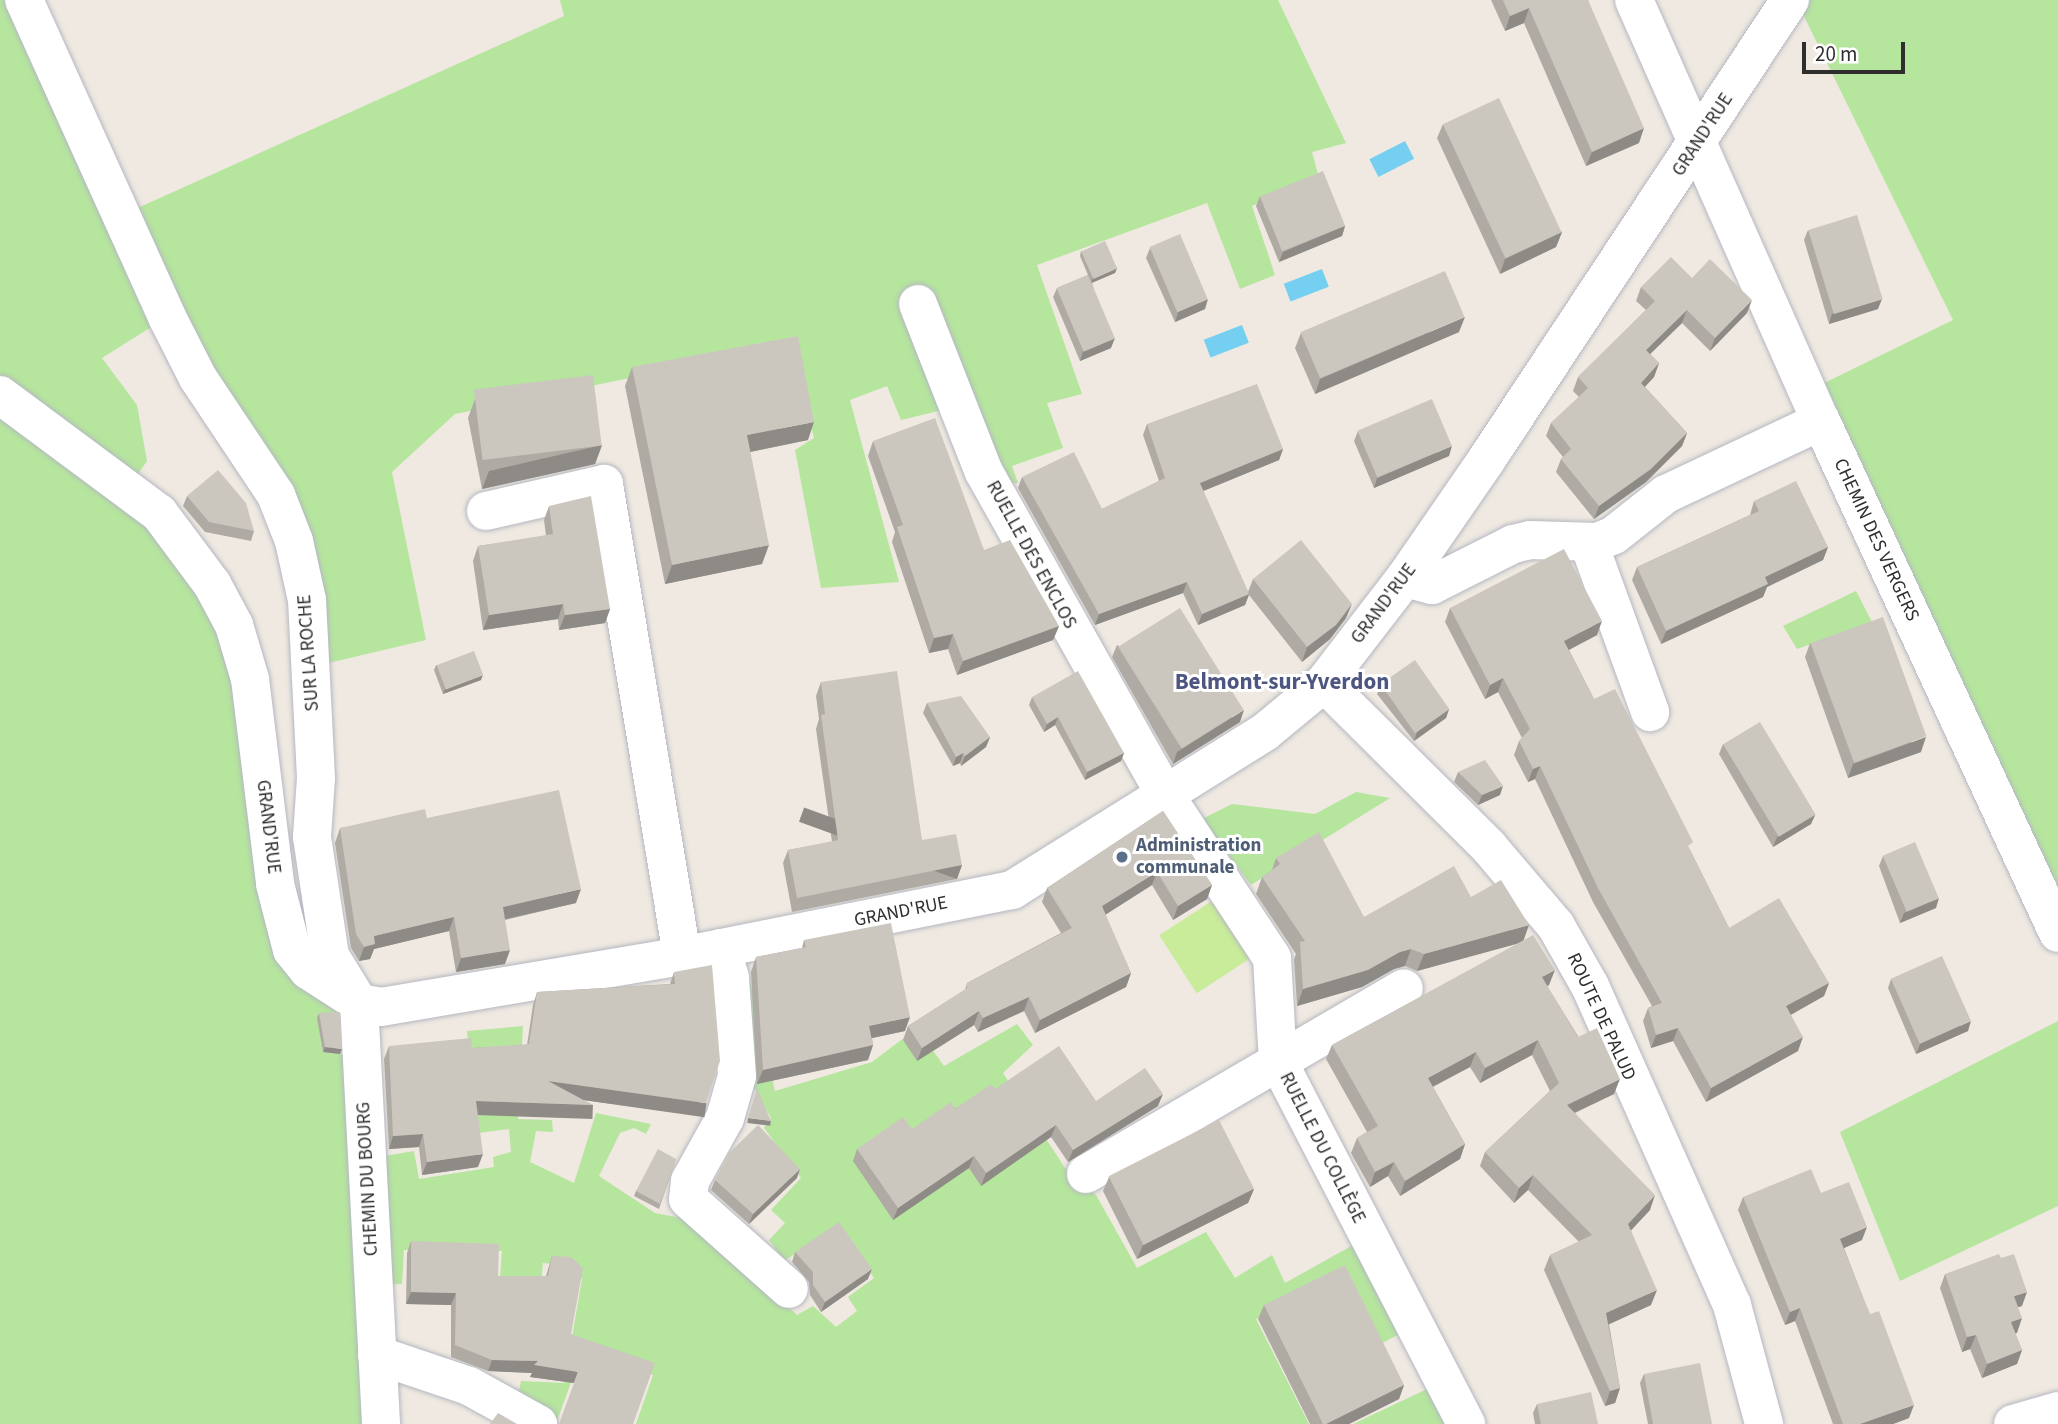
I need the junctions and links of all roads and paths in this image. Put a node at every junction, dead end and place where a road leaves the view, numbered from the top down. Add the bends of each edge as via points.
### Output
1 (24, 0) edge
2 (1634, 0) edge
3 (1790, 0) edge
4 (1696, 146) junction
5 (918, 304) dead end
6 (0, 395) edge
7 (1821, 421) junction
8 (486, 511) dead end
9 (1589, 544) junction
10 (1405, 578) junction
11 (1324, 683) junction
12 (1650, 712) dead end
13 (1165, 795) junction
14 (2058, 933) edge
15 (721, 948) junction
16 (682, 956) junction
17 (1404, 988) dead end
18 (359, 1003) junction
19 (1278, 1061) junction
20 (1086, 1174) dead end
21 (789, 1289) dead end
22 (377, 1356) junction
23 (2058, 1411) edge
24 (381, 1424) edge
25 (538, 1424) edge
26 (1466, 1424) edge
27 (1764, 1424) edge
28 (2013, 1424) edge

1 - 18 street, SUR LA ROCHE via 117,214 198,378 276,495 294,541 307,600 316,778 312,837 330,957
2 - 4 street, CHEMIN DES VERGERS
3 - 4 street, GRAND'RUE
4 - 7 street, CHEMIN DES VERGERS
4 - 10 street, GRAND'RUE
5 - 13 street, RUELLE DES ENCLOS via 984,472
6 - 18 street, GRAND'RUE via 159,513 212,584 233,625 250,679 275,884 292,950 316,976
7 - 9 street via 1666,494 1614,535
7 - 14 street, CHEMIN DES VERGERS
8 - 16 street via 604,484
9 - 10 street via 1530,540 1432,585
9 - 12 street
10 - 11 street, GRAND'RUE
11 - 13 street, GRAND'RUE via 1265,733
11 - 27 street, ROUTE DE PALUD via 1496,854 1556,926 1590,986 1732,1305
13 - 15 street, GRAND'RUE via 1012,890
13 - 19 street, RUELLE DU COLLÈGE via 1272,958
15 - 16 street, GRAND'RUE
15 - 21 street via 730,978 737,1076 725,1118 691,1181 688,1199
16 - 18 street, GRAND'RUE via 381,1007
17 - 19 street
18 - 22 street, CHEMIN DU BOURG
19 - 20 street
19 - 26 street, RUELLE DU COLLÈGE
22 - 24 street, CHEMIN DU BOURG
22 - 25 street via 469,1387
23 - 28 street

